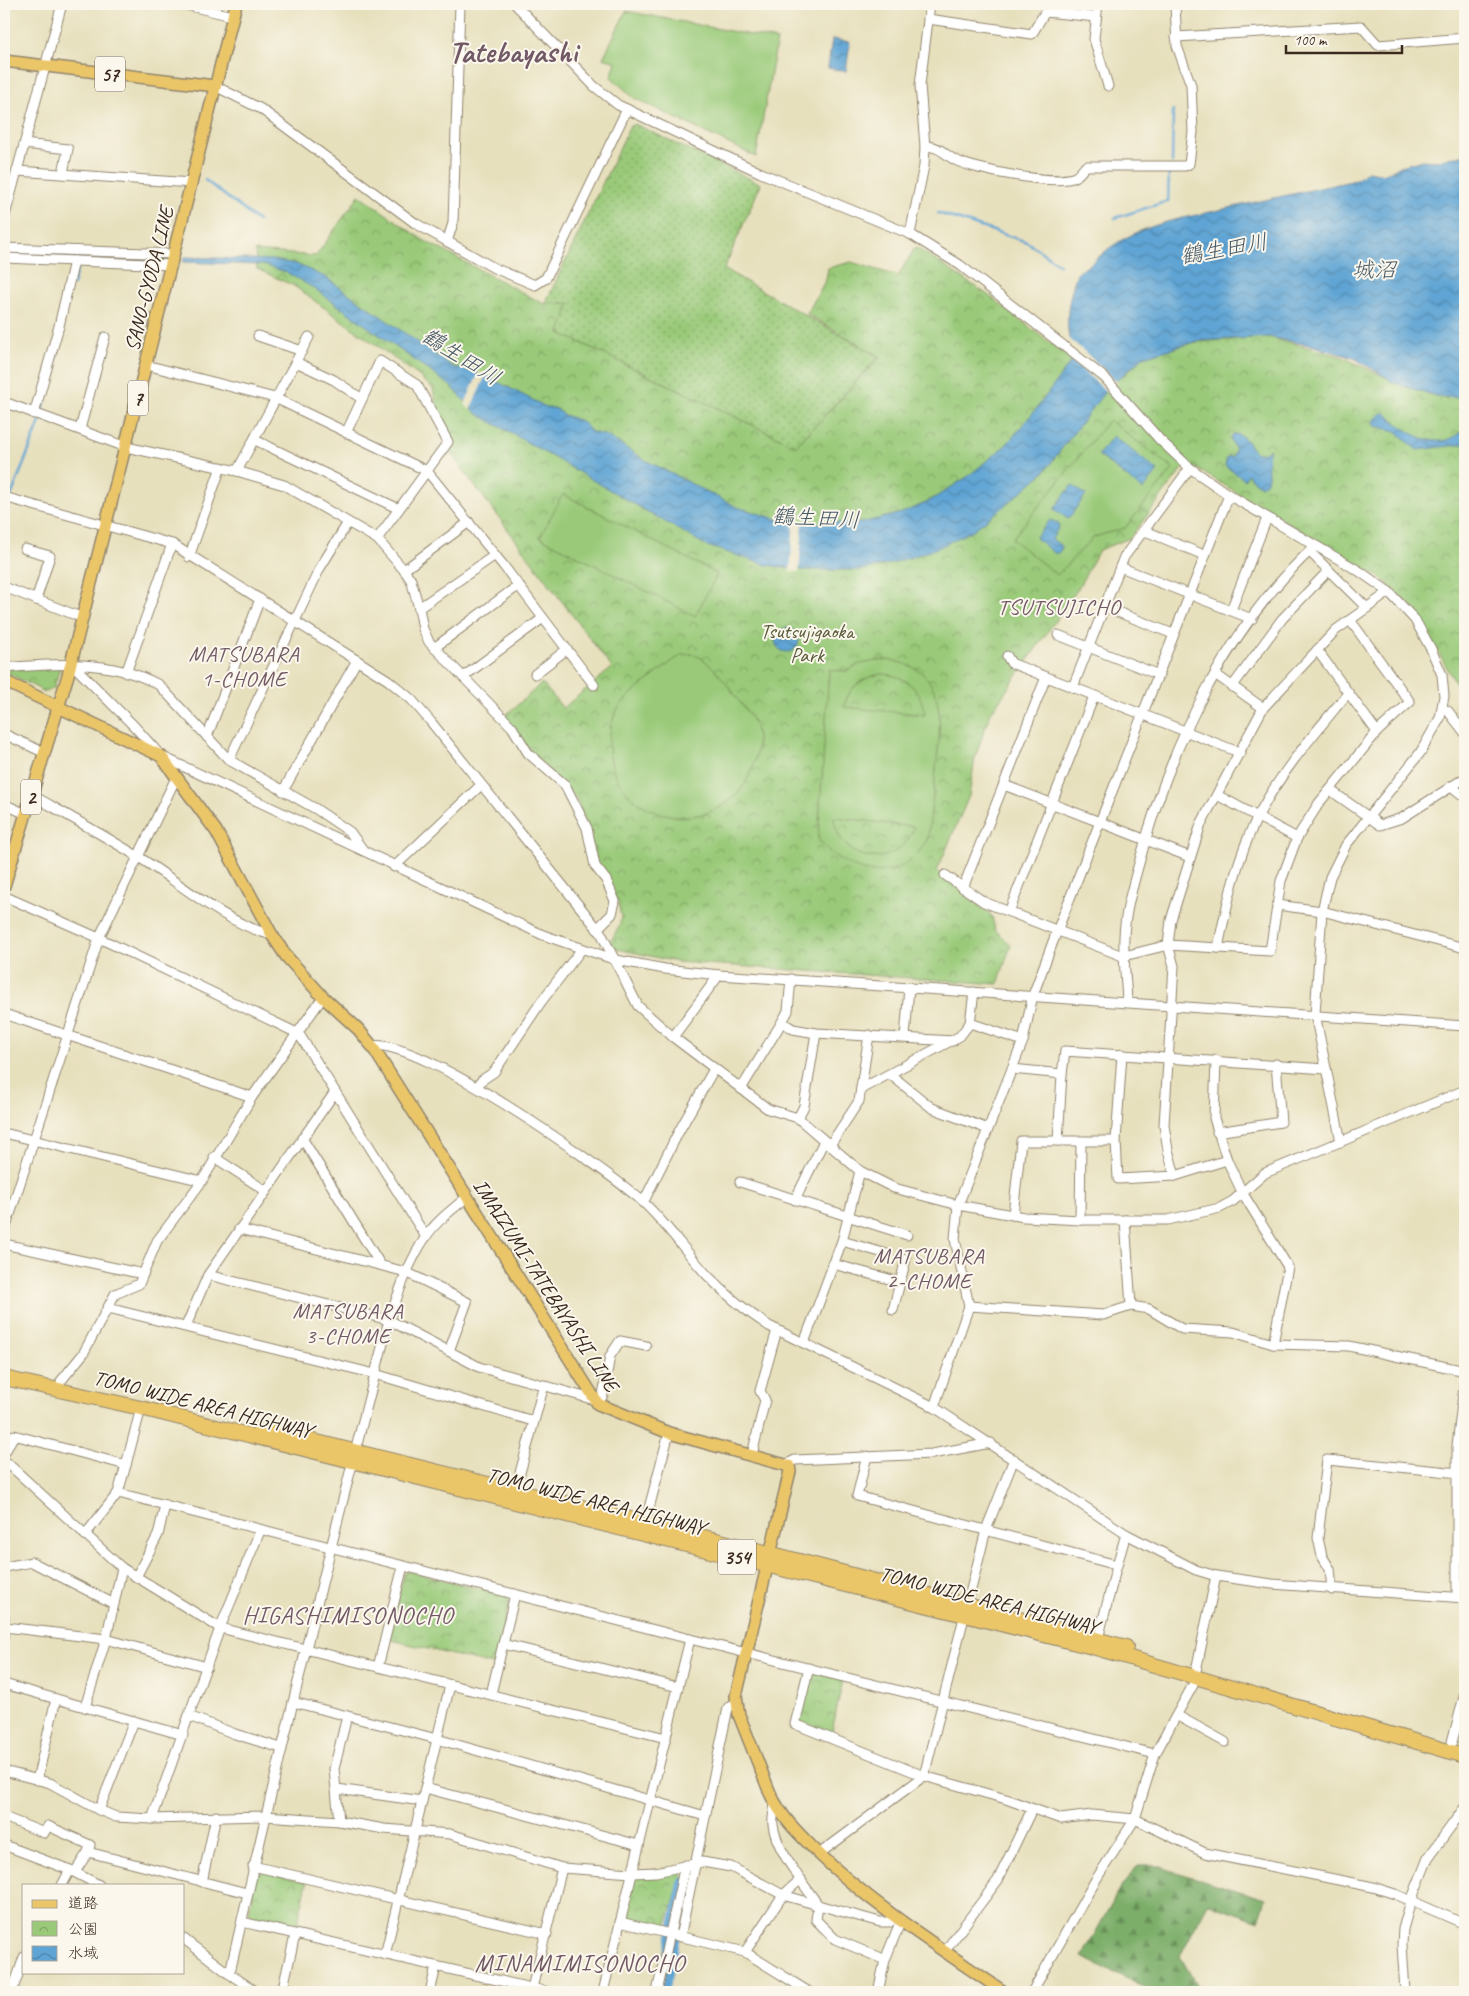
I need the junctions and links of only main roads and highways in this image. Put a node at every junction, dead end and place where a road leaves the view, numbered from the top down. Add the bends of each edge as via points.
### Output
1 (236, 4) edge
2 (4, 61) edge
3 (215, 86) junction
4 (4, 681) edge
5 (58, 708) junction
6 (4, 886) edge
7 (4, 1368) edge
8 (4, 1378) edge
9 (354, 1456) junction
10 (767, 1559) junction
11 (1195, 1671) junction
12 (1459, 1744) edge
13 (1465, 1756) edge
14 (1004, 1992) edge

1 - 3 main road, SANO-GYODA LINE / 7
2 - 3 main road, 57
3 - 5 main road, SANO-GYODA LINE / 7
4 - 5 main road, IMAIZUMI-TATEBAYASHI LINE
5 - 6 main road, 2
5 - 10 main road, IMAIZUMI-TATEBAYASHI LINE via 161,756 223,842 272,935 297,969 372,1046 596,1402 669,1432 787,1464 790,1471
7 - 9 highway, TOMO WIDE AREA HIGHWAY / 354
8 - 9 highway, TOMO WIDE AREA HIGHWAY / 354
9 - 10 highway, TOMO WIDE AREA HIGHWAY / 354
9 - 10 highway, TOMO WIDE AREA HIGHWAY / 354 via 645,1523
10 - 11 highway, TOMO WIDE AREA HIGHWAY / 354
10 - 14 main road via 736,1702 775,1805 792,1828 846,1880
11 - 12 highway, TOMO WIDE AREA HIGHWAY / 354
11 - 13 highway, TOMO WIDE AREA HIGHWAY / 354

